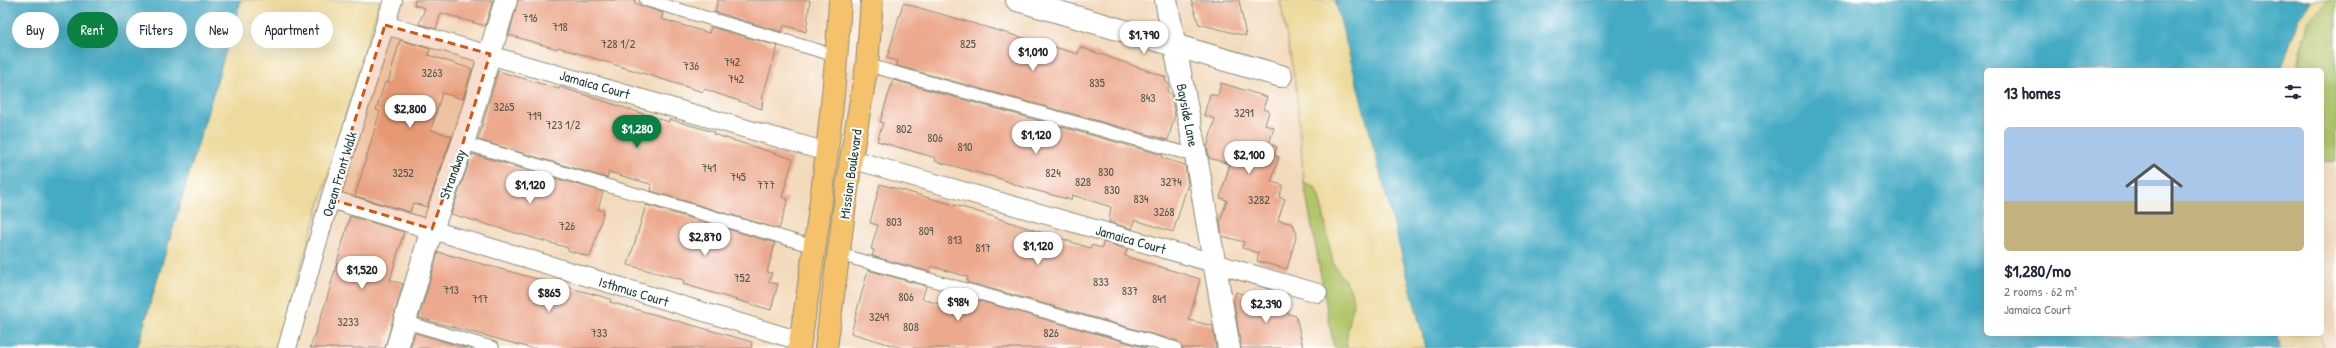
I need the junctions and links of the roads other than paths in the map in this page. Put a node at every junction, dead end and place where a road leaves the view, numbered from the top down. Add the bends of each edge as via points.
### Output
1 (393, 0) edge
2 (506, 0) edge
3 (646, 0) edge
4 (840, 0) edge
5 (872, 0) edge
6 (1018, 0) edge
7 (1166, 0) edge
8 (385, 25) junction
9 (1175, 46) junction
10 (490, 54) junction
11 (837, 56) junction
12 (867, 64) junction
13 (1281, 76) dead end
14 (463, 143) junction
15 (827, 152) junction
16 (1196, 156) junction
17 (851, 159) junction
18 (330, 199) junction
19 (432, 229) junction
20 (815, 247) junction
21 (838, 254) junction
22 (1215, 262) junction
23 (1318, 293) dead end
24 (405, 322) junction
25 (799, 345) edge
26 (287, 348) edge
27 (397, 348) edge
28 (493, 348) edge
29 (826, 348) edge
30 (1175, 348) edge
31 (1229, 348) edge

1 - 8 street, Ocean Front Walk
2 - 10 street, Strandway
3 - 11 lane
4 - 11 main road, Mission Boulevard
5 - 12 main road, Mission Boulevard
6 - 9 street
7 - 9 street, Bayside Lane
8 - 10 street, Jamaica Court
8 - 18 street, Ocean Front Walk
9 - 13 street
9 - 16 street, Bayside Lane
10 - 14 street, Strandway
10 - 15 street, Jamaica Court
11 - 15 main road, Mission Boulevard
12 - 16 lane
12 - 17 main road, Mission Boulevard
14 - 19 street, Strandway
14 - 20 lane
15 - 20 main road, Mission Boulevard
16 - 22 street, Bayside Lane
17 - 21 main road, Mission Boulevard
17 - 22 street, Jamaica Court
18 - 19 street, Isthmus Court
18 - 26 street, Ocean Front Walk
19 - 24 street, Strandway
19 - 25 street, Isthmus Court
20 - 25 main road, Mission Boulevard
21 - 29 main road, Mission Boulevard
21 - 30 lane
22 - 23 street, Jamaica Court
22 - 31 street, Bayside Lane
24 - 27 street, Strandway
24 - 28 lane

